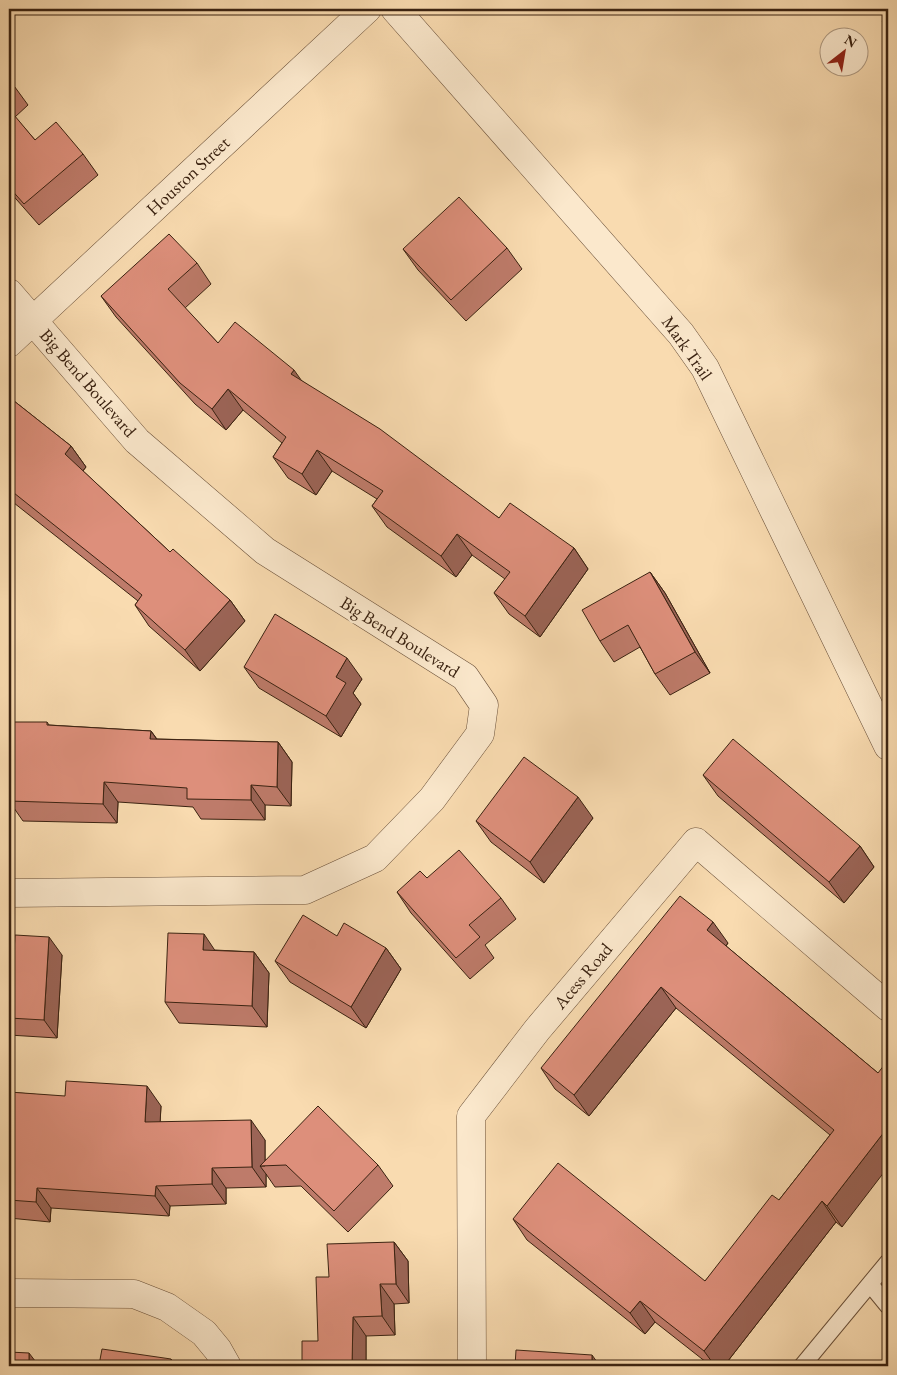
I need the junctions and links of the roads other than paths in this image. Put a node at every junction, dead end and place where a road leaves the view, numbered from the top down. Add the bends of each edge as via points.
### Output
1 (367, 9) edge
2 (395, 9) edge
3 (9, 292) edge
4 (33, 320) junction
5 (9, 343) edge
6 (888, 746) edge
7 (9, 893) edge
8 (888, 1007) edge
9 (888, 1262) edge
10 (870, 1284) junction
11 (9, 1293) edge
12 (888, 1306) edge
13 (226, 1366) edge
14 (472, 1366) edge
15 (802, 1366) edge

1 - 4 street, Houston Street
2 - 6 street, Mark Trail via 681,334 705,368
3 - 4 street, Big Bend Boulevard
4 - 5 street, Houston Street
4 - 7 street, Big Bend Boulevard via 138,441 265,551 465,677 484,705 480,734 432,799 382,851 375,858 305,890
8 - 14 street, Acess Road via 696,842 537,1030 471,1116
9 - 10 lane
10 - 12 lane
10 - 15 lane
11 - 13 street via 134,1294 167,1307 204,1333

